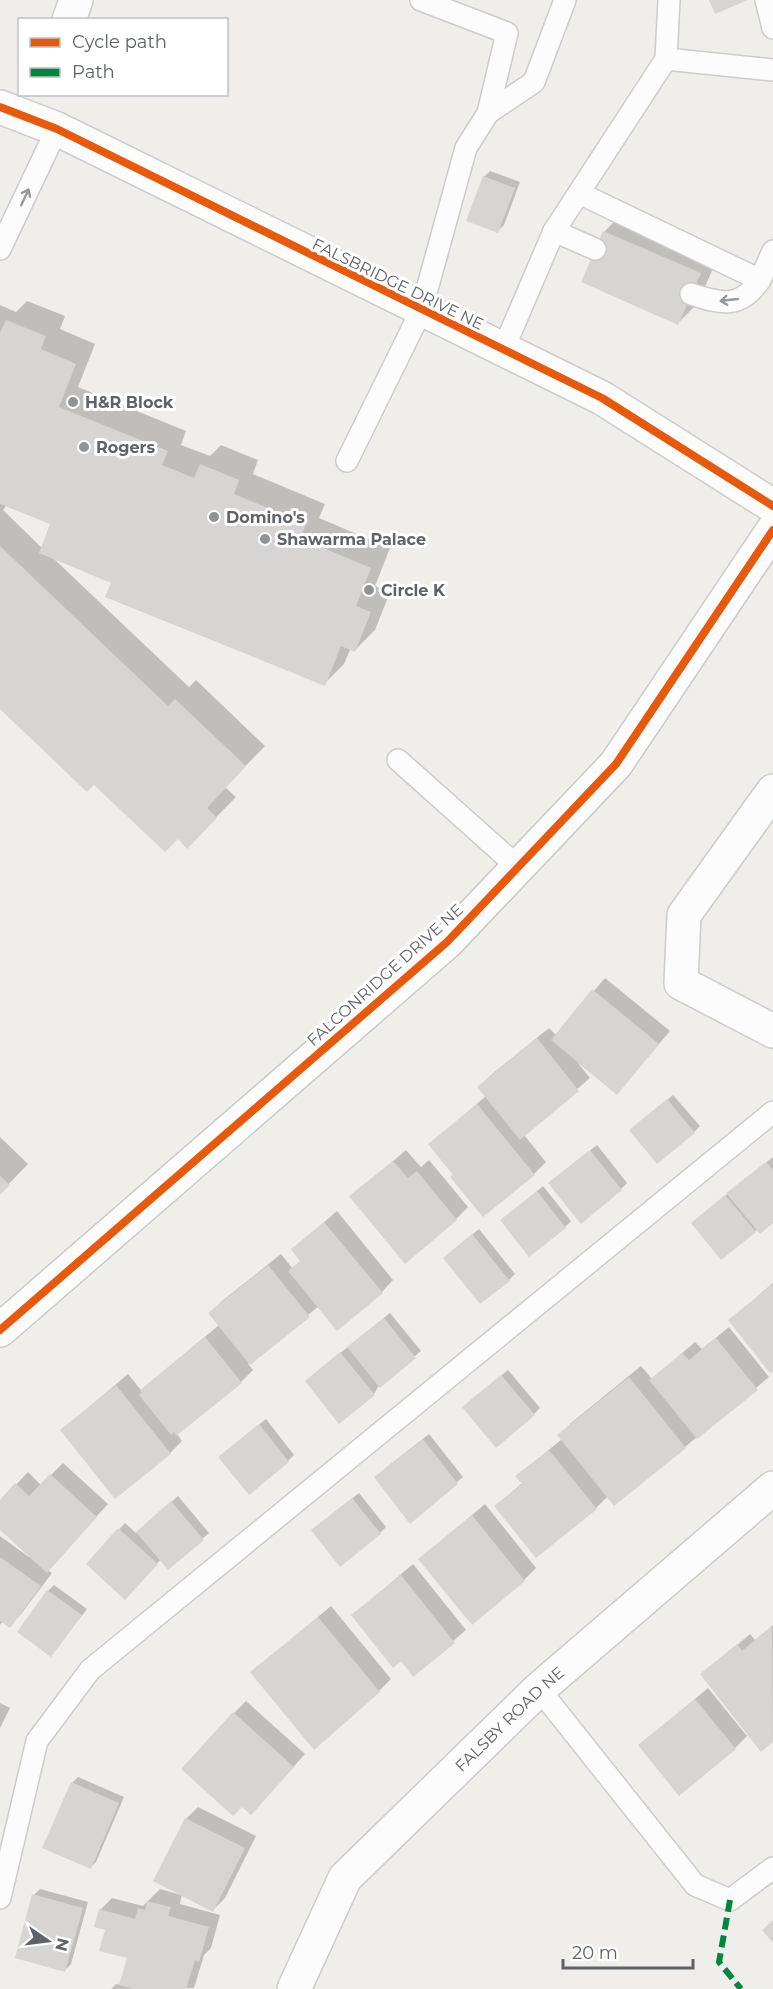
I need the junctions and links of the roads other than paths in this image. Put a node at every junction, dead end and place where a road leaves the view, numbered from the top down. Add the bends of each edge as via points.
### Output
1 (76, 0) edge
2 (421, 0) edge
3 (565, 0) edge
4 (669, 0) edge
5 (766, 0) edge
6 (70, 18) edge
7 (773, 28) edge
8 (666, 59) junction
9 (773, 70) edge
10 (23, 113) edge
11 (488, 113) junction
12 (579, 193) junction
13 (554, 231) junction
14 (0, 249) edge
15 (595, 249) dead end
16 (773, 251) edge
17 (760, 280) junction
18 (691, 294) dead end
19 (421, 311) junction
20 (503, 350) junction
21 (347, 461) dead end
22 (773, 506) edge
23 (773, 530) edge
24 (398, 760) dead end
25 (773, 791) edge
26 (518, 867) junction
27 (773, 1031) edge
28 (773, 1112) edge
29 (0, 1330) edge
30 (773, 1488) edge
31 (539, 1689) junction
32 (773, 1868) edge
33 (0, 1898) edge
34 (294, 1989) edge

1 - 6 street
2 - 11 lane via 507,33
3 - 11 lane via 534,82
4 - 8 lane
5 - 7 lane
8 - 9 lane
8 - 12 lane
14 -> 10 lane
10 - 19 street, FALSBRIDGE DRIVE NE
11 - 19 lane via 466,148
12 - 13 lane
12 - 17 lane
13 - 15 lane
13 - 20 lane
16 - 17 lane
17 -> 18 lane via 750,296 734,302
19 - 20 street, FALSBRIDGE DRIVE NE
19 - 21 lane
20 - 22 street, FALSBRIDGE DRIVE NE via 602,398
23 - 26 street, FALCONRIDGE DRIVE NE via 616,764
24 - 26 lane
25 - 27 street via 684,915 681,982
26 - 29 street, FALCONRIDGE DRIVE NE via 447,942
28 - 33 lane via 90,1670 37,1741
30 - 31 street, FALSBY ROAD NE
31 - 32 lane via 695,1885 730,1900
31 - 34 street, FALSBY ROAD NE via 345,1878

